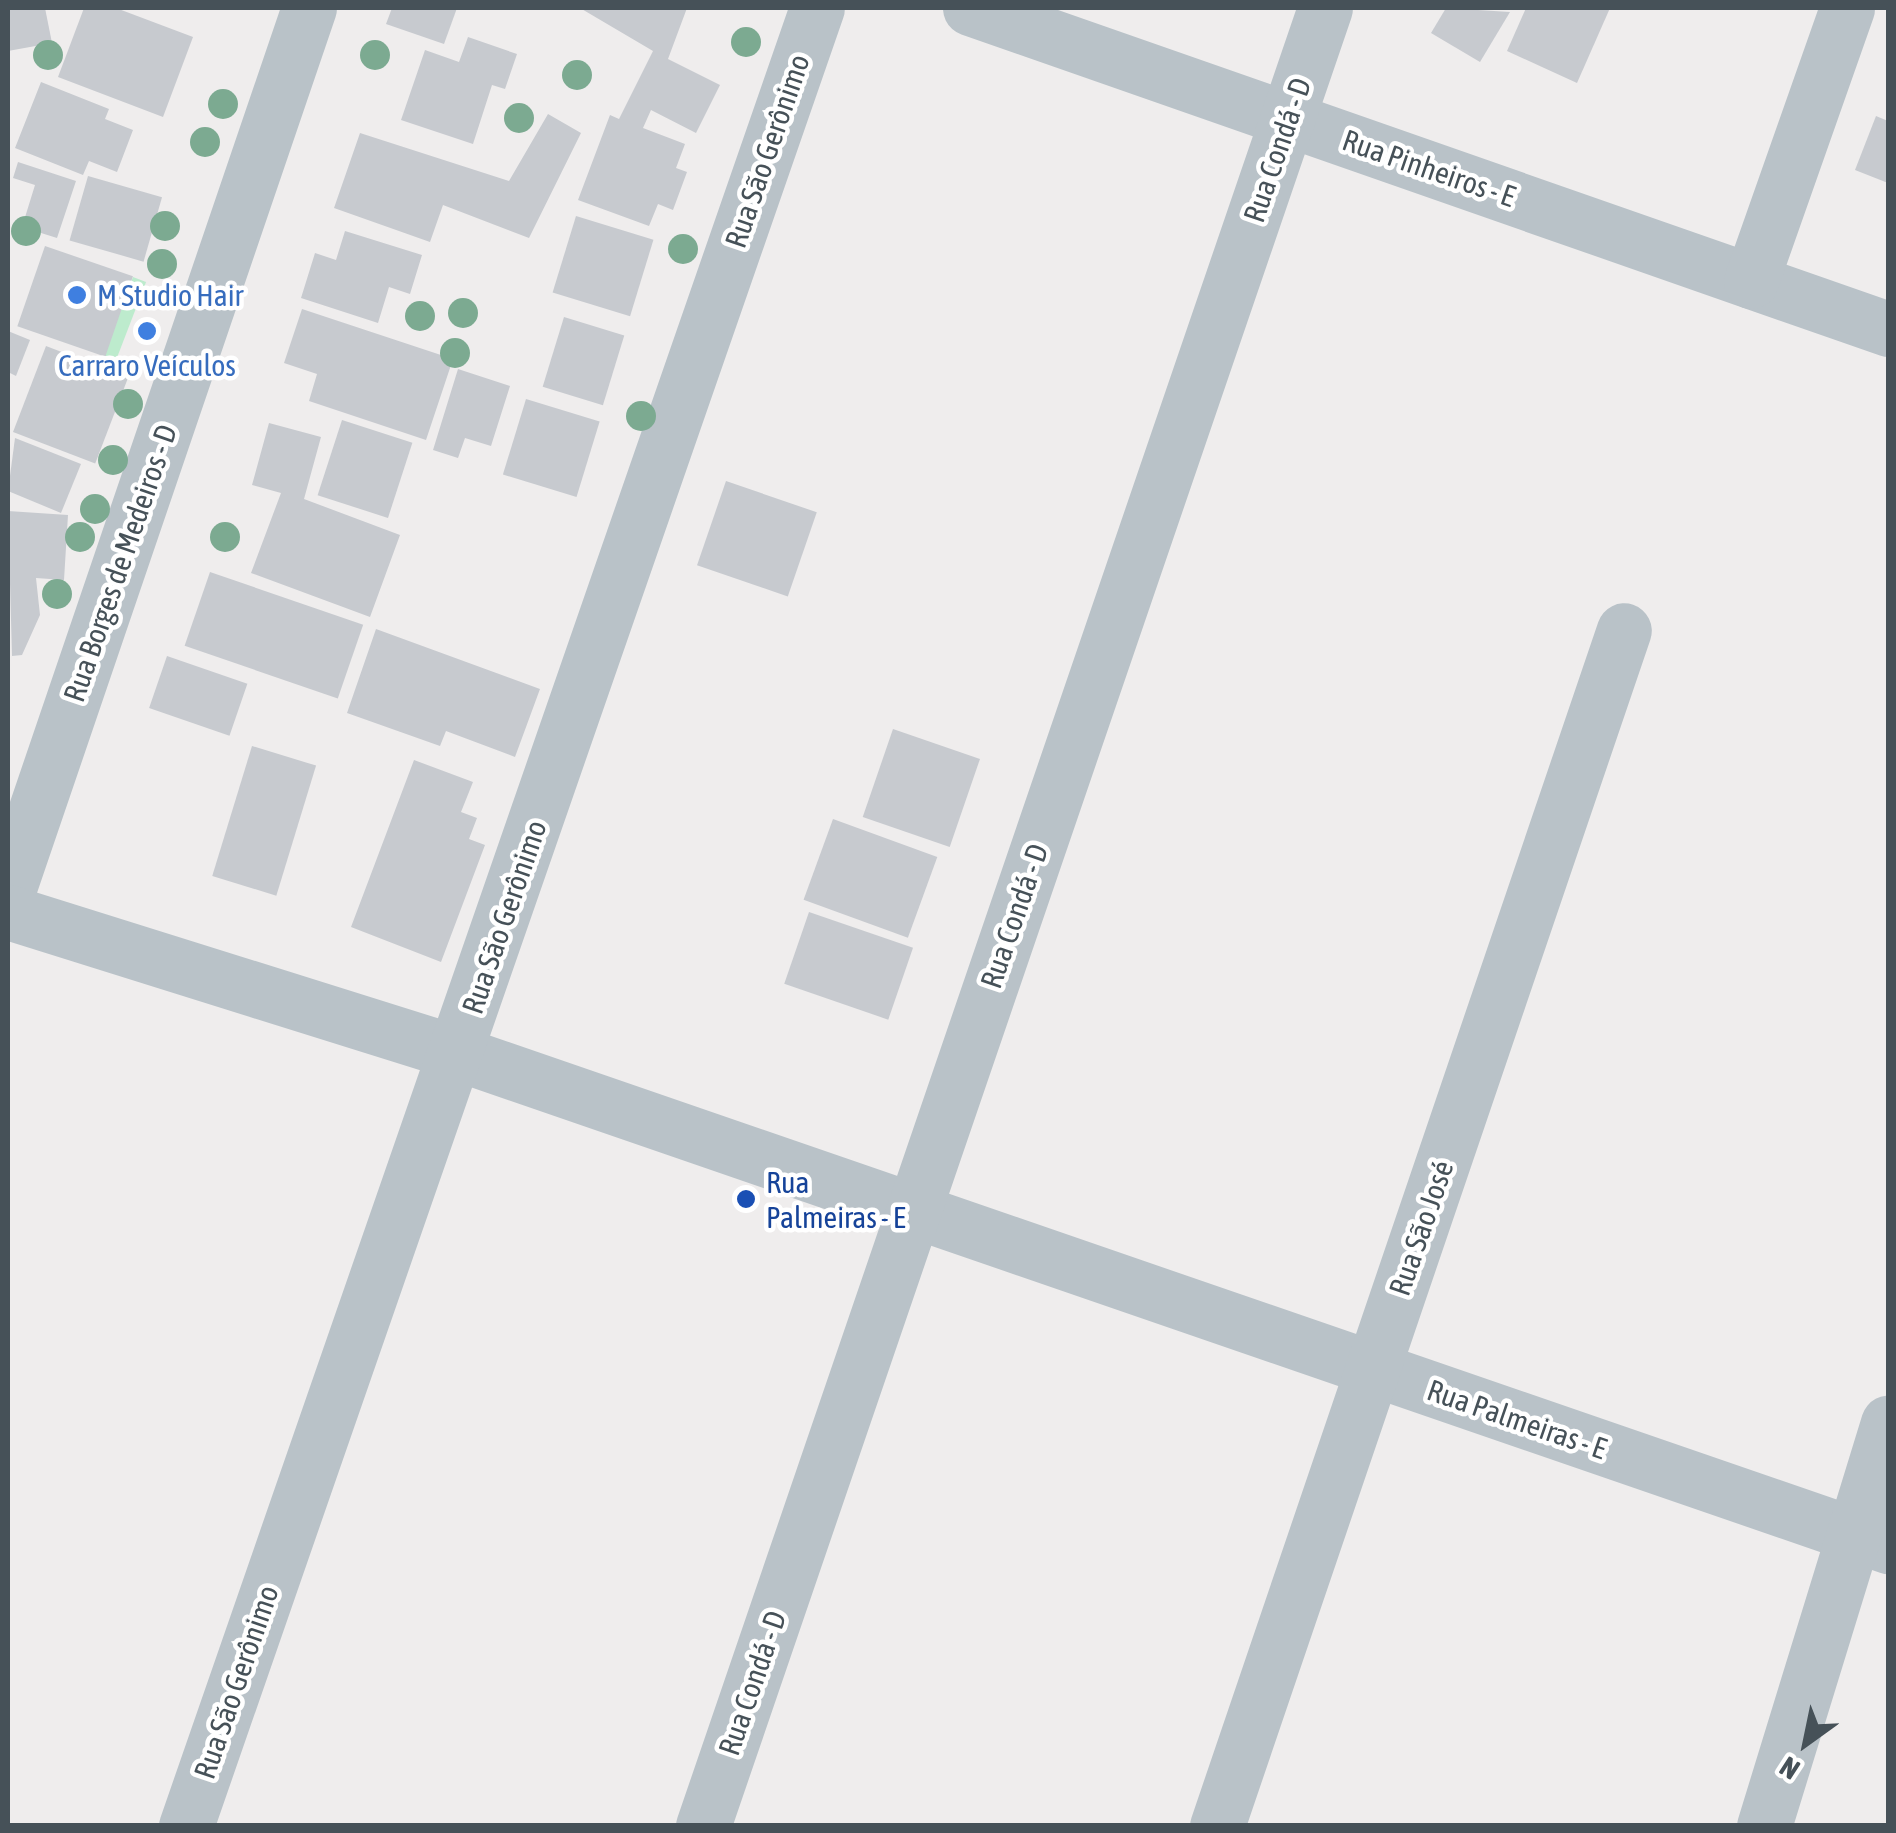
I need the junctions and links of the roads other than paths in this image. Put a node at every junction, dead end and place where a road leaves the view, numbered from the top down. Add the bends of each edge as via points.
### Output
1 (310, 8) edge
2 (817, 8) edge
3 (970, 8) edge
4 (1326, 8) edge
5 (1847, 8) edge
6 (1288, 118) junction
7 (1751, 281) junction
8 (1888, 329) edge
9 (1624, 630) dead end
10 (8, 774) edge
11 (15, 869) edge
12 (8, 912) edge
13 (457, 1053) junction
14 (914, 1210) junction
15 (1373, 1370) junction
16 (1888, 1423) edge
17 (1870, 1540) edge
18 (186, 1826) edge
19 (703, 1826) edge
20 (1217, 1826) edge
21 (1764, 1826) edge

1 - 11 street, Rua Borges de Medeiros - D
2 - 13 street, Rua São Gerônimo
3 - 6 street, Rua Pinheiros - E
4 - 6 street, Rua Condá - D
5 - 7 street
6 - 7 street, Rua Pinheiros - E
6 - 14 street, Rua Condá - D
7 - 8 street, Rua Pinheiros - E
9 - 15 street, Rua São José
10 - 11 street
12 - 13 street, Rua Palmeiras - E
13 - 14 street, Rua Palmeiras - E
13 - 18 street, Rua São Gerônimo
14 - 15 street, Rua Palmeiras - E
14 - 19 street, Rua Condá - D
15 - 17 street, Rua Palmeiras - E
15 - 20 street, Rua São José
16 - 17 street
17 - 21 street

